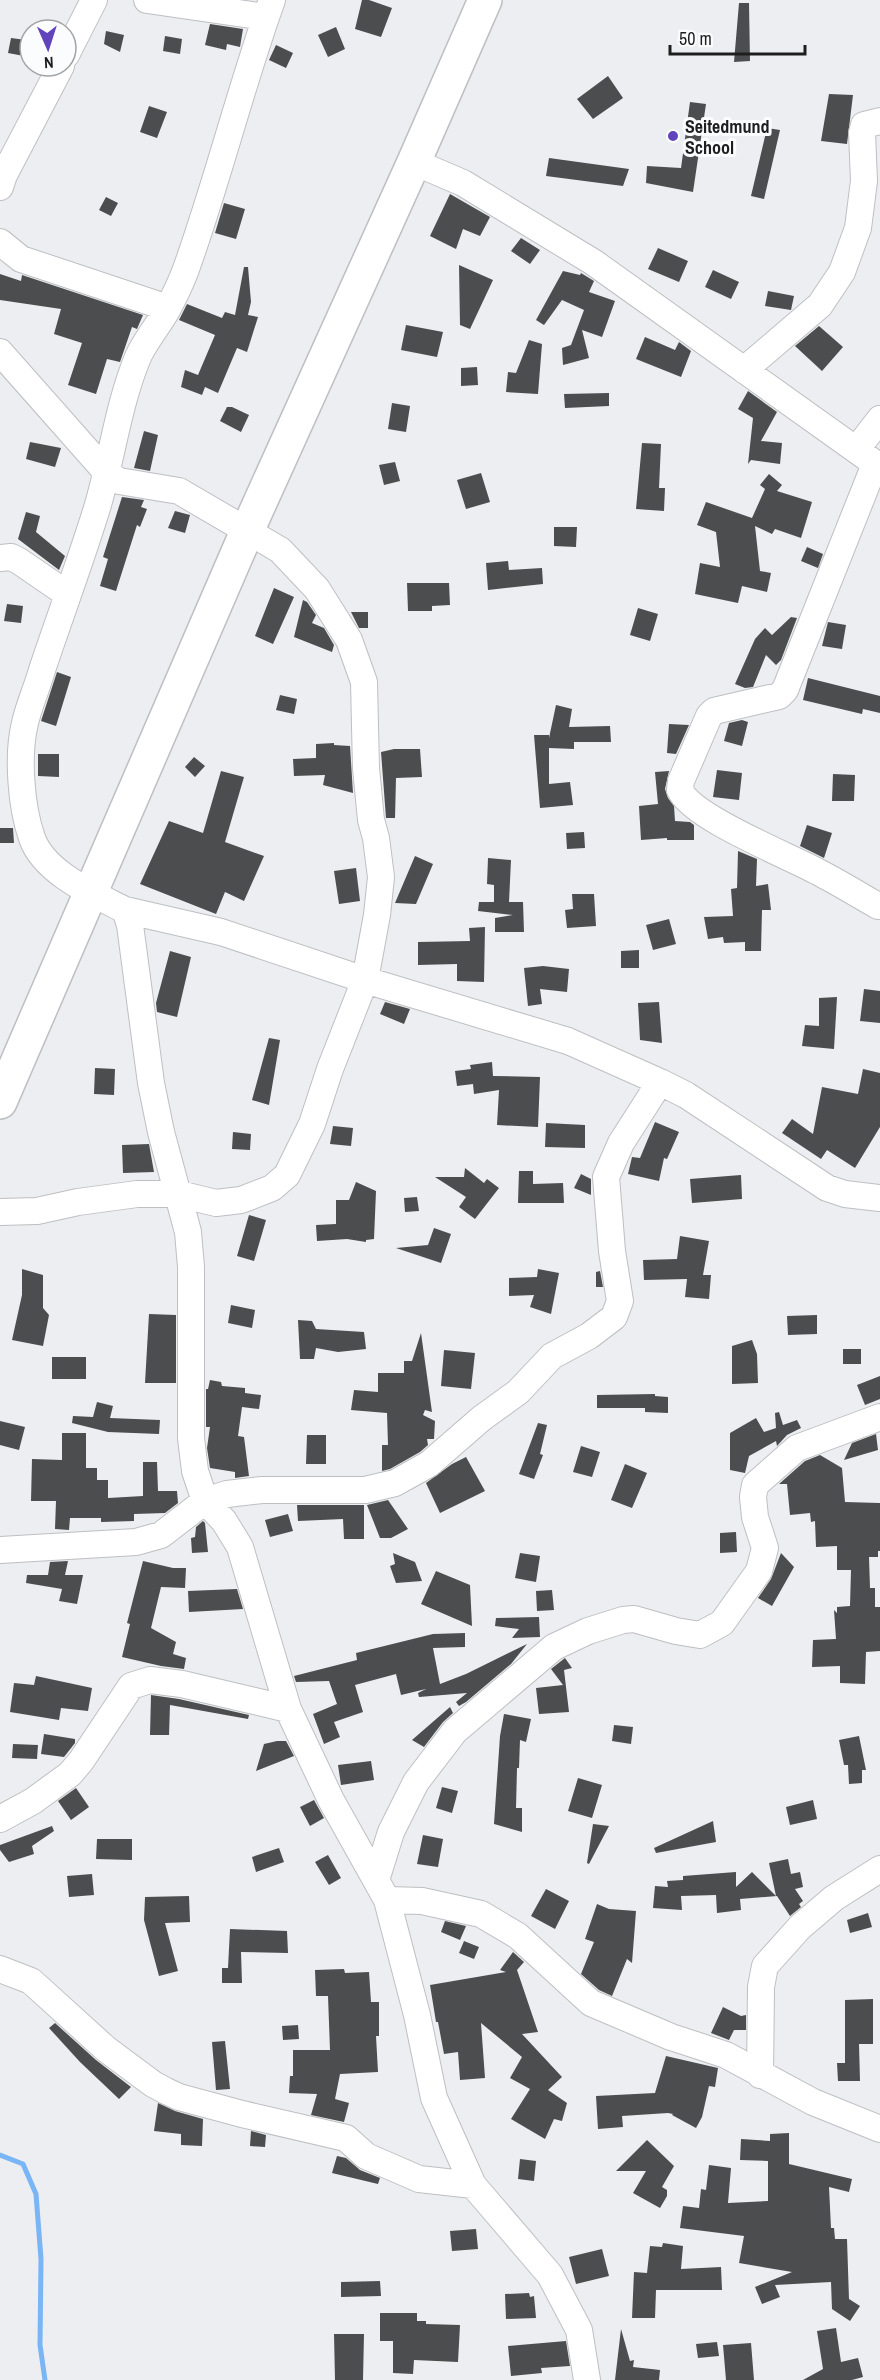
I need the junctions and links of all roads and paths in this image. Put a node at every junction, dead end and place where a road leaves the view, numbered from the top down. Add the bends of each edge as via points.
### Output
1 (94, 0) edge
2 (147, 0) edge
3 (485, 0) edge
4 (269, 8) edge
5 (78, 31) edge
6 (54, 78) edge
7 (880, 121) edge
8 (414, 162) junction
9 (0, 187) edge
10 (0, 242) edge
11 (168, 308) junction
12 (0, 352) edge
13 (744, 370) junction
14 (880, 419) edge
15 (871, 460) edge
16 (107, 473) junction
17 (248, 529) junction
18 (0, 558) edge
19 (67, 594) junction
20 (89, 892) junction
21 (879, 906) edge
22 (125, 910) junction
23 (365, 980) junction
24 (660, 1082) junction
25 (0, 1102) edge
26 (178, 1194) junction
27 (880, 1198) edge
28 (0, 1212) edge
29 (880, 1417) edge
30 (205, 1501) junction
31 (0, 1550) edge
32 (288, 1709) junction
33 (0, 1819) edge
34 (880, 1869) edge
35 (381, 1890) junction
36 (0, 1969) edge
37 (760, 2075) junction
38 (880, 2129) edge
39 (473, 2185) junction
40 (587, 2380) edge

1 - 5 street
2 - 4 street
3 - 8 main road
4 - 11 street via 200,230
6 - 9 street
7 - 13 street via 864,125 864,181 858,228 842,272 820,305
8 - 13 street via 464,183 593,262
8 - 17 main road
10 - 11 street via 21,260
11 - 16 street via 129,380
12 - 16 street
13 - 15 street
14 - 15 street
15 - 21 street via 785,690 779,696 714,711 680,790 687,800 726,827
16 - 17 street via 119,482 179,491
16 - 19 street
17 - 20 main road
17 - 23 street via 280,550 317,589 349,640 364,682 370,820 381,877
18 - 19 street via 19,561
19 - 20 street via 24,725 24,800 38,853
20 - 22 street
20 - 25 main road
22 - 23 street via 221,932
22 - 26 street via 134,944 151,1083
23 - 24 street via 568,1041
23 - 26 street via 312,1124 287,1175 272,1188 241,1200 216,1203
24 - 27 street via 827,1188
24 - 30 street via 621,1143 606,1177 620,1301 614,1317 604,1327 552,1356 518,1392 429,1464 395,1483 365,1490 262,1490
26 - 28 street via 137,1194 37,1211
26 - 30 street via 188,1232 191,1267 191,1438 195,1471
29 - 35 street via 797,1448 754,1485 755,1517 765,1548 759,1571 722,1623 700,1635 634,1619 588,1632 554,1647 455,1731 416,1782 391,1832
30 - 31 street via 161,1535 136,1542
30 - 32 street via 224,1521 240,1547
32 - 33 street via 182,1684 150,1680 131,1686 70,1774
32 - 35 street via 331,1800
34 - 37 street via 834,1898 765,1966 761,1987
35 - 37 street via 481,1914 518,1936 591,2003 726,2055
35 - 39 street via 417,2015 434,2098
36 - 39 street via 32,1981 106,2049 179,2097 346,2138 366,2156 419,2179
37 - 38 street
39 - 40 street via 550,2275 579,2330

